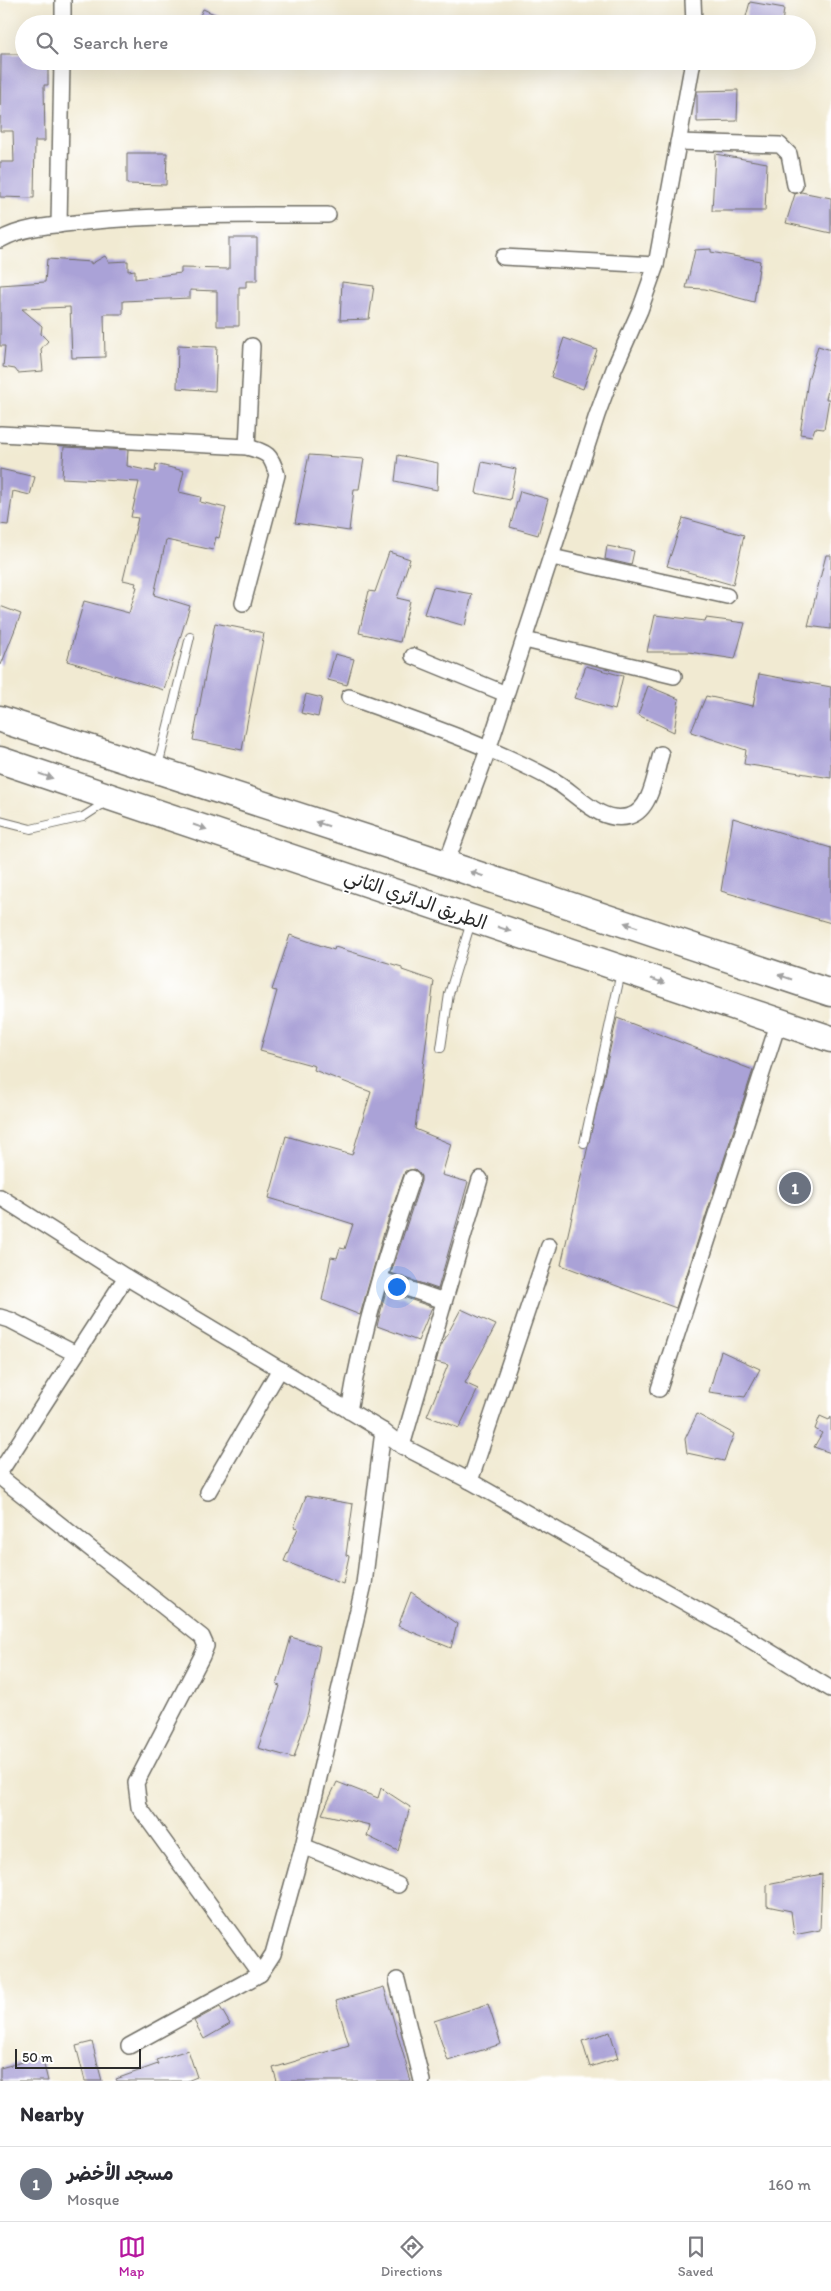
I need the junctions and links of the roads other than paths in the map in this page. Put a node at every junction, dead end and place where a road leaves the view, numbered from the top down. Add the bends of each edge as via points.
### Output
1 (63, 0) edge
2 (693, 0) edge
3 (63, 15) edge
4 (694, 15) edge
5 (62, 70) edge
6 (691, 70) edge
7 (678, 142) junction
8 (795, 185) dead end
9 (328, 214) dead end
10 (59, 225) junction
11 (0, 240) edge
12 (503, 257) dead end
13 (656, 265) junction
14 (252, 346) dead end
15 (0, 434) edge
16 (247, 447) junction
17 (552, 557) junction
18 (727, 596) dead end
19 (243, 603) dead end
20 (190, 637) dead end
21 (525, 640) junction
22 (413, 656) dead end
23 (674, 676) dead end
24 (506, 694) junction
25 (349, 697) dead end
26 (0, 719) edge
27 (488, 750) junction
28 (661, 754) dead end
29 (0, 760) edge
30 (157, 770) junction
31 (113, 798) junction
32 (0, 821) edge
33 (446, 864) junction
34 (472, 918) junction
35 (622, 969) junction
36 (831, 993) edge
37 (779, 1022) junction
38 (831, 1039) edge
39 (441, 1048) dead end
40 (584, 1143) dead end
41 (412, 1178) dead end
42 (480, 1178) dead end
43 (0, 1197) edge
44 (549, 1246) dead end
45 (126, 1277) junction
46 (380, 1279) junction
47 (444, 1301) junction
48 (0, 1317) edge
49 (76, 1354) junction
50 (280, 1369) junction
51 (659, 1389) dead end
52 (349, 1411) junction
53 (383, 1431) junction
54 (402, 1446) junction
55 (0, 1472) edge
56 (0, 1477) edge
57 (470, 1481) junction
58 (208, 1492) dead end
59 (831, 1689) edge
60 (303, 1846) junction
61 (398, 1885) dead end
62 (260, 1974) junction
63 (397, 1980) dead end
64 (129, 2046) dead end
65 (422, 2081) edge

1 - 3 street
2 - 4 street
5 - 10 street
6 - 7 street
7 - 8 street via 780,145 789,154
7 - 13 street
9 - 10 street via 143,216
10 - 11 street
12 - 13 street
13 - 17 street via 597,415
14 - 16 street
15 - 16 street
16 - 19 street via 263,451 272,458 277,475
17 - 18 street
17 - 21 street
20 - 30 lane
21 - 23 street
21 - 24 street
22 - 24 street
24 - 27 street
25 - 27 street
26 - 30 highway
27 - 28 street via 561,784 590,808 614,816 629,816 646,803
27 - 33 street
29 -> 31 highway, الطريق الدائري الثاني
33 -> 30 highway
31 - 32 lane via 83,817 58,824 31,829
31 -> 34 highway, الطريق الدائري الثاني
36 -> 33 highway
34 -> 35 highway, الطريق الدائري الثاني
34 - 39 lane via 449,994
35 -> 37 highway, الطريق الدائري الثاني
35 - 40 lane
37 - 38 highway, الطريق الدائري الثاني
37 - 51 street
41 - 46 street
42 - 47 street
43 - 45 street
44 - 57 street
45 - 49 street
45 - 50 street
46 - 47 street
46 - 52 street via 357,1362
47 - 54 street
48 - 49 street
49 - 55 street
50 - 52 street
50 - 58 street
52 - 53 street
53 - 54 street
53 - 60 street via 364,1584
54 - 57 street
56 - 62 street via 202,1637 206,1646 202,1656 136,1782 136,1794 140,1807
57 - 59 street
60 - 61 street
60 - 62 street via 273,1954
62 - 64 street
63 - 65 street

